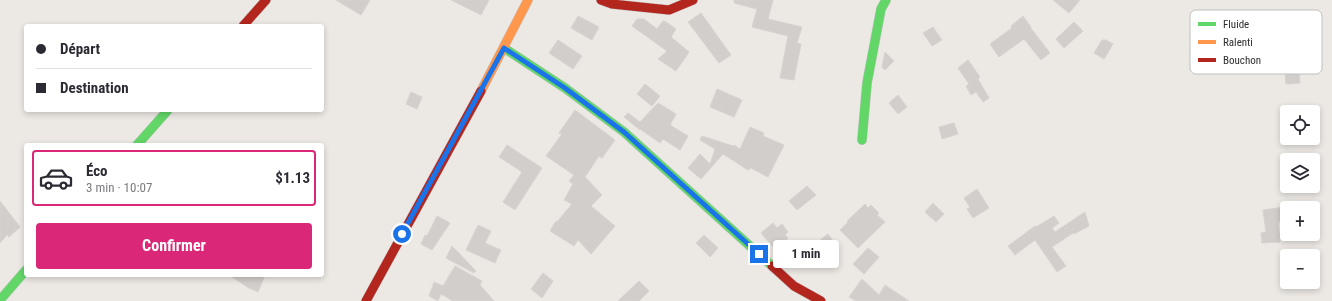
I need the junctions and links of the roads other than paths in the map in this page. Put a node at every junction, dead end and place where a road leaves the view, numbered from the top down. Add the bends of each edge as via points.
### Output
1 (266, 0) edge
2 (528, 0) edge
3 (601, 0) edge
4 (692, 0) edge
5 (886, 0) edge
6 (245, 24) edge
7 (504, 48) junction
8 (166, 112) edge
9 (862, 140) dead end
10 (139, 143) edge
11 (24, 272) edge
12 (0, 300) edge
13 (366, 301) edge
14 (821, 301) edge

1 - 6 street
2 - 7 street
3 - 4 street via 612,4 669,10
5 - 9 street via 881,9 867,84
7 - 13 street
7 - 14 street via 565,88 624,132 794,286
8 - 10 street
11 - 12 street

